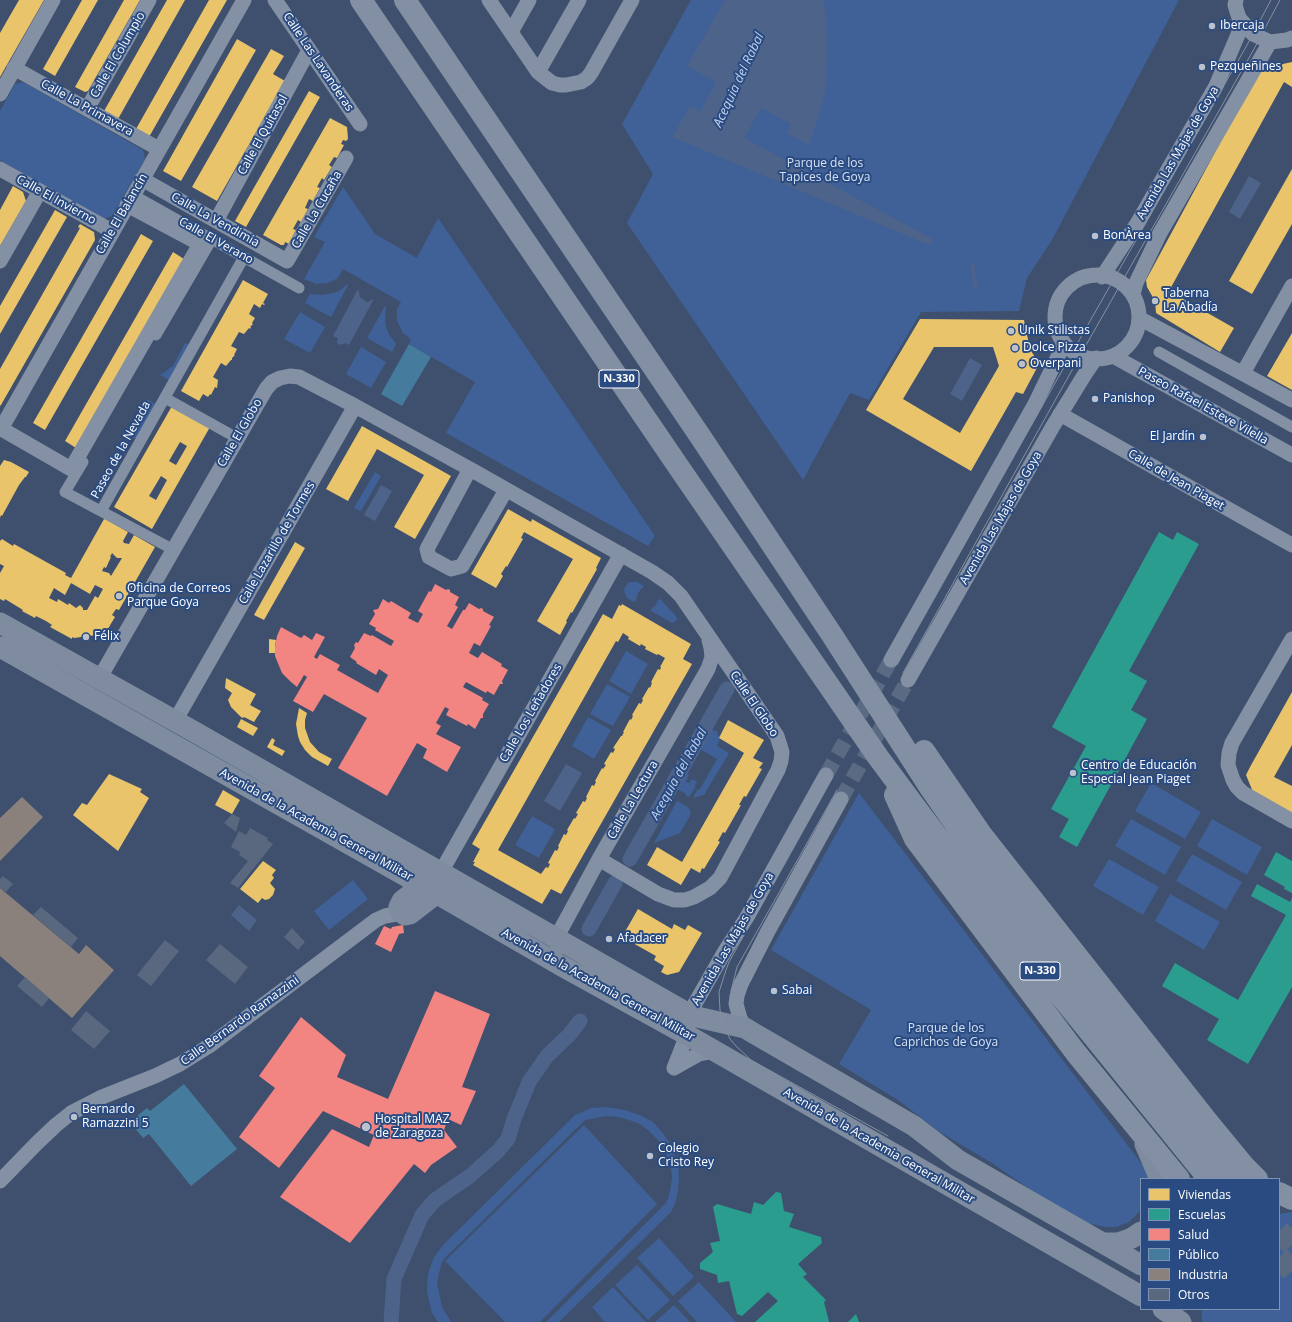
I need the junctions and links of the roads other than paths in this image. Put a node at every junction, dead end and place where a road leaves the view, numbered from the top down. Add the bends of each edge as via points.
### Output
1 (53, 0) edge
2 (149, 0) edge
3 (244, 0) edge
4 (275, 0) edge
5 (361, 0) edge
6 (405, 0) edge
7 (489, 0) edge
8 (529, 0) edge
9 (579, 0) edge
10 (632, 0) edge
11 (1236, 0) edge
12 (1242, 23) junction
13 (511, 32) junction
14 (1292, 38) edge
15 (1270, 42) junction
16 (309, 50) junction
17 (14, 68) junction
18 (538, 72) junction
19 (0, 94) edge
20 (87, 109) junction
21 (360, 124) dead end
22 (159, 149) junction
23 (346, 158) dead end
24 (0, 169) edge
25 (142, 179) junction
26 (40, 191) junction
27 (130, 200) junction
28 (216, 221) junction
29 (112, 231) junction
30 (206, 242) junction
31 (244, 258) junction
32 (0, 261) edge
33 (287, 261) joint
34 (1102, 277) junction
35 (1292, 286) edge
36 (299, 288) dead end
37 (1133, 294) junction
38 (1139, 318) junction
39 (1064, 344) junction
40 (1159, 352) dead end
41 (1113, 356) junction
42 (1096, 358) junction
43 (1243, 373) junction
44 (165, 398) junction
45 (1292, 400) edge
46 (355, 406) junction
47 (1060, 414) junction
48 (1292, 427) edge
49 (1, 428) edge
50 (237, 438) junction
51 (1292, 455) edge
52 (470, 469) junction
53 (506, 490) junction
54 (101, 512) junction
55 (1292, 545) edge
56 (174, 550) junction
57 (621, 554) junction
58 (0, 623) edge
59 (832, 635) junction
60 (708, 636) junction
61 (1292, 639) edge
62 (0, 647) edge
63 (890, 660) tunnel mouth
64 (53, 677) junction
65 (99, 680) junction
66 (908, 680) tunnel mouth
67 (175, 721) junction
68 (878, 757) junction
69 (826, 775) tunnel mouth
70 (841, 799) tunnel mouth
71 (1292, 821) edge
72 (599, 859) junction
73 (434, 883) junction
74 (402, 914) joint
75 (556, 938) junction
76 (560, 965) junction
77 (689, 1014) junction
78 (745, 1028) junction
79 (686, 1035) junction
80 (715, 1051) junction
81 (1136, 1125) junction
82 (1160, 1178) edge
83 (1178, 1178) edge
84 (1208, 1178) edge
85 (1230, 1178) edge
86 (1257, 1178) edge
87 (0, 1181) edge
88 (1280, 1194) edge
89 (1292, 1200) edge
90 (1280, 1203) edge
91 (1140, 1233) edge
92 (1103, 1243) junction
93 (1140, 1264) edge
94 (1140, 1295) edge
95 (1164, 1310) edge
96 (1189, 1310) edge
97 (1181, 1322) edge
98 (1189, 1322) edge

1 - 17 street
2 - 20 street, Calle El Columpio
3 - 22 street, Calle El Balancín
4 - 16 street, Calle Las Lavanderas
5 - 68 highway, N-330
6 - 59 highway, N-330
7 - 13 street
8 - 13 street
9 - 18 street
10 - 18 street via 587,78 566,86 552,83
11 - 12 street
12 - 15 street via 1253,34
12 - 34 street, Avenida Las Majas de Goya via 1216,86 1138,222
13 - 18 street
14 - 15 street
15 - 37 street, Avenida Las Majas de Goya via 1160,233
16 - 21 street, Calle Las Lavanderas
16 - 28 street, Calle El Quitasol
17 - 19 street
17 - 20 street, Calle La Primavera
20 - 22 street, Calle La Primavera
22 - 25 street, Calle El Balancín
23 - 33 street, Calle La Cucaña
24 - 26 street, Calle El Invierno
25 - 27 street, Calle El Balancín
25 - 28 street, Calle La Vendimia
26 - 29 street, Calle El Invierno
26 - 32 street
27 - 29 street, Calle El Balancín
27 - 30 street, Calle El Verano
28 - 33 street, Calle La Vendimia
29 - 49 street, Calle El Balancín
30 - 31 street, Calle El Verano
30 - 49 street via 71,469
30 - 54 street, Paseo de la Nevada via 65,492
31 - 36 street, Calle El Verano
31 - 44 street, Paseo de la Nevada
34 - 37 street via 1121,283
34 - 39 street via 1082,279 1070,285 1061,295 1055,318
35 - 43 street
37 - 38 street
38 - 41 street via 1130,343
38 - 43 street
39 - 42 street via 1081,354
39 - 63 street via 1035,404
40 - 48 street, Paseo Rafael Esteve Vilella
41 - 42 street
41 - 51 street, Paseo Rafael Esteve Vilella
42 - 47 street, Avenida Las Majas de Goya
43 - 45 street
44 - 50 street
44 - 54 street, Paseo de la Nevada
46 - 50 street, Calle El Globo via 300,377 280,378 266,389
46 - 52 street, Calle El Globo
46 - 67 street, Calle Lazarillo de Tormes
47 - 55 street, Calle de Jean Piaget
47 - 66 street, Avenida Las Majas de Goya
50 - 56 street, Calle El Globo
52 - 53 street, Calle El Globo
52 - 53 street via 427,549 429,557 451,569 462,566
53 - 57 street, Calle El Globo
54 - 56 street
56 - 65 street, Calle El Globo
57 - 60 street, Calle El Globo via 668,583 681,596
57 - 73 street, Calle Los Leñadores
58 - 65 main road, Avenida de la Academia General Militar
59 - 85 highway, N-330 via 931,789 1020,917
59 - 86 highway via 863,662 981,834 1207,1121
60 - 72 street, Calle La Lectura via 712,658 708,669
60 - 72 street, Calle El Globo via 778,736 782,752 778,770 720,878 710,888 694,897 674,900 658,894
61 - 71 street via 1232,743 1228,765 1233,780 1243,793
62 - 64 main road, Avenida de la Academia General Militar
64 - 65 main road, Avenida de la Academia General Militar
64 - 73 main road, Avenida de la Academia General Militar
65 - 67 main road, Avenida de la Academia General Militar
67 - 73 main road, Avenida de la Academia General Militar
68 - 81 highway via 915,840 1076,1053
68 - 84 highway, N-330 via 1000,921
69 - 77 street, Avenida Las Majas de Goya via 747,917
70 - 78 street, Avenida Las Majas de Goya via 741,984 736,1004
72 - 75 street, Calle La Lectura
73 - 74 main road, Calle Bernardo Ramazzini via 402,901 399,907
73 - 75 main road, Avenida de la Academia General Militar via 517,916
73 - 76 main road, Avenida de la Academia General Militar
74 - 87 street, Calle Bernardo Ramazzini via 376,920 209,1046 180,1064 71,1113
75 - 76 street
75 - 77 main road, Avenida de la Academia General Militar
76 - 79 main road, Avenida de la Academia General Militar
77 - 78 main road, Avenida de la Academia General Militar
77 - 79 street, Avenida Las Majas de Goya
78 - 92 main road, Avenida de la Academia General Militar via 914,1126 952,1156
79 - 80 main road, Avenida de la Academia General Militar
79 - 80 street, Avenida Las Majas de Goya via 674,1068 699,1054
80 - 94 main road, Avenida de la Academia General Militar
81 - 82 main road
81 - 83 highway
88 - 89 highway
89 - 90 main road
91 - 92 main road via 1117,1243
92 - 93 main road, Avenida de la Academia General Militar
95 - 97 main road
96 - 98 main road

